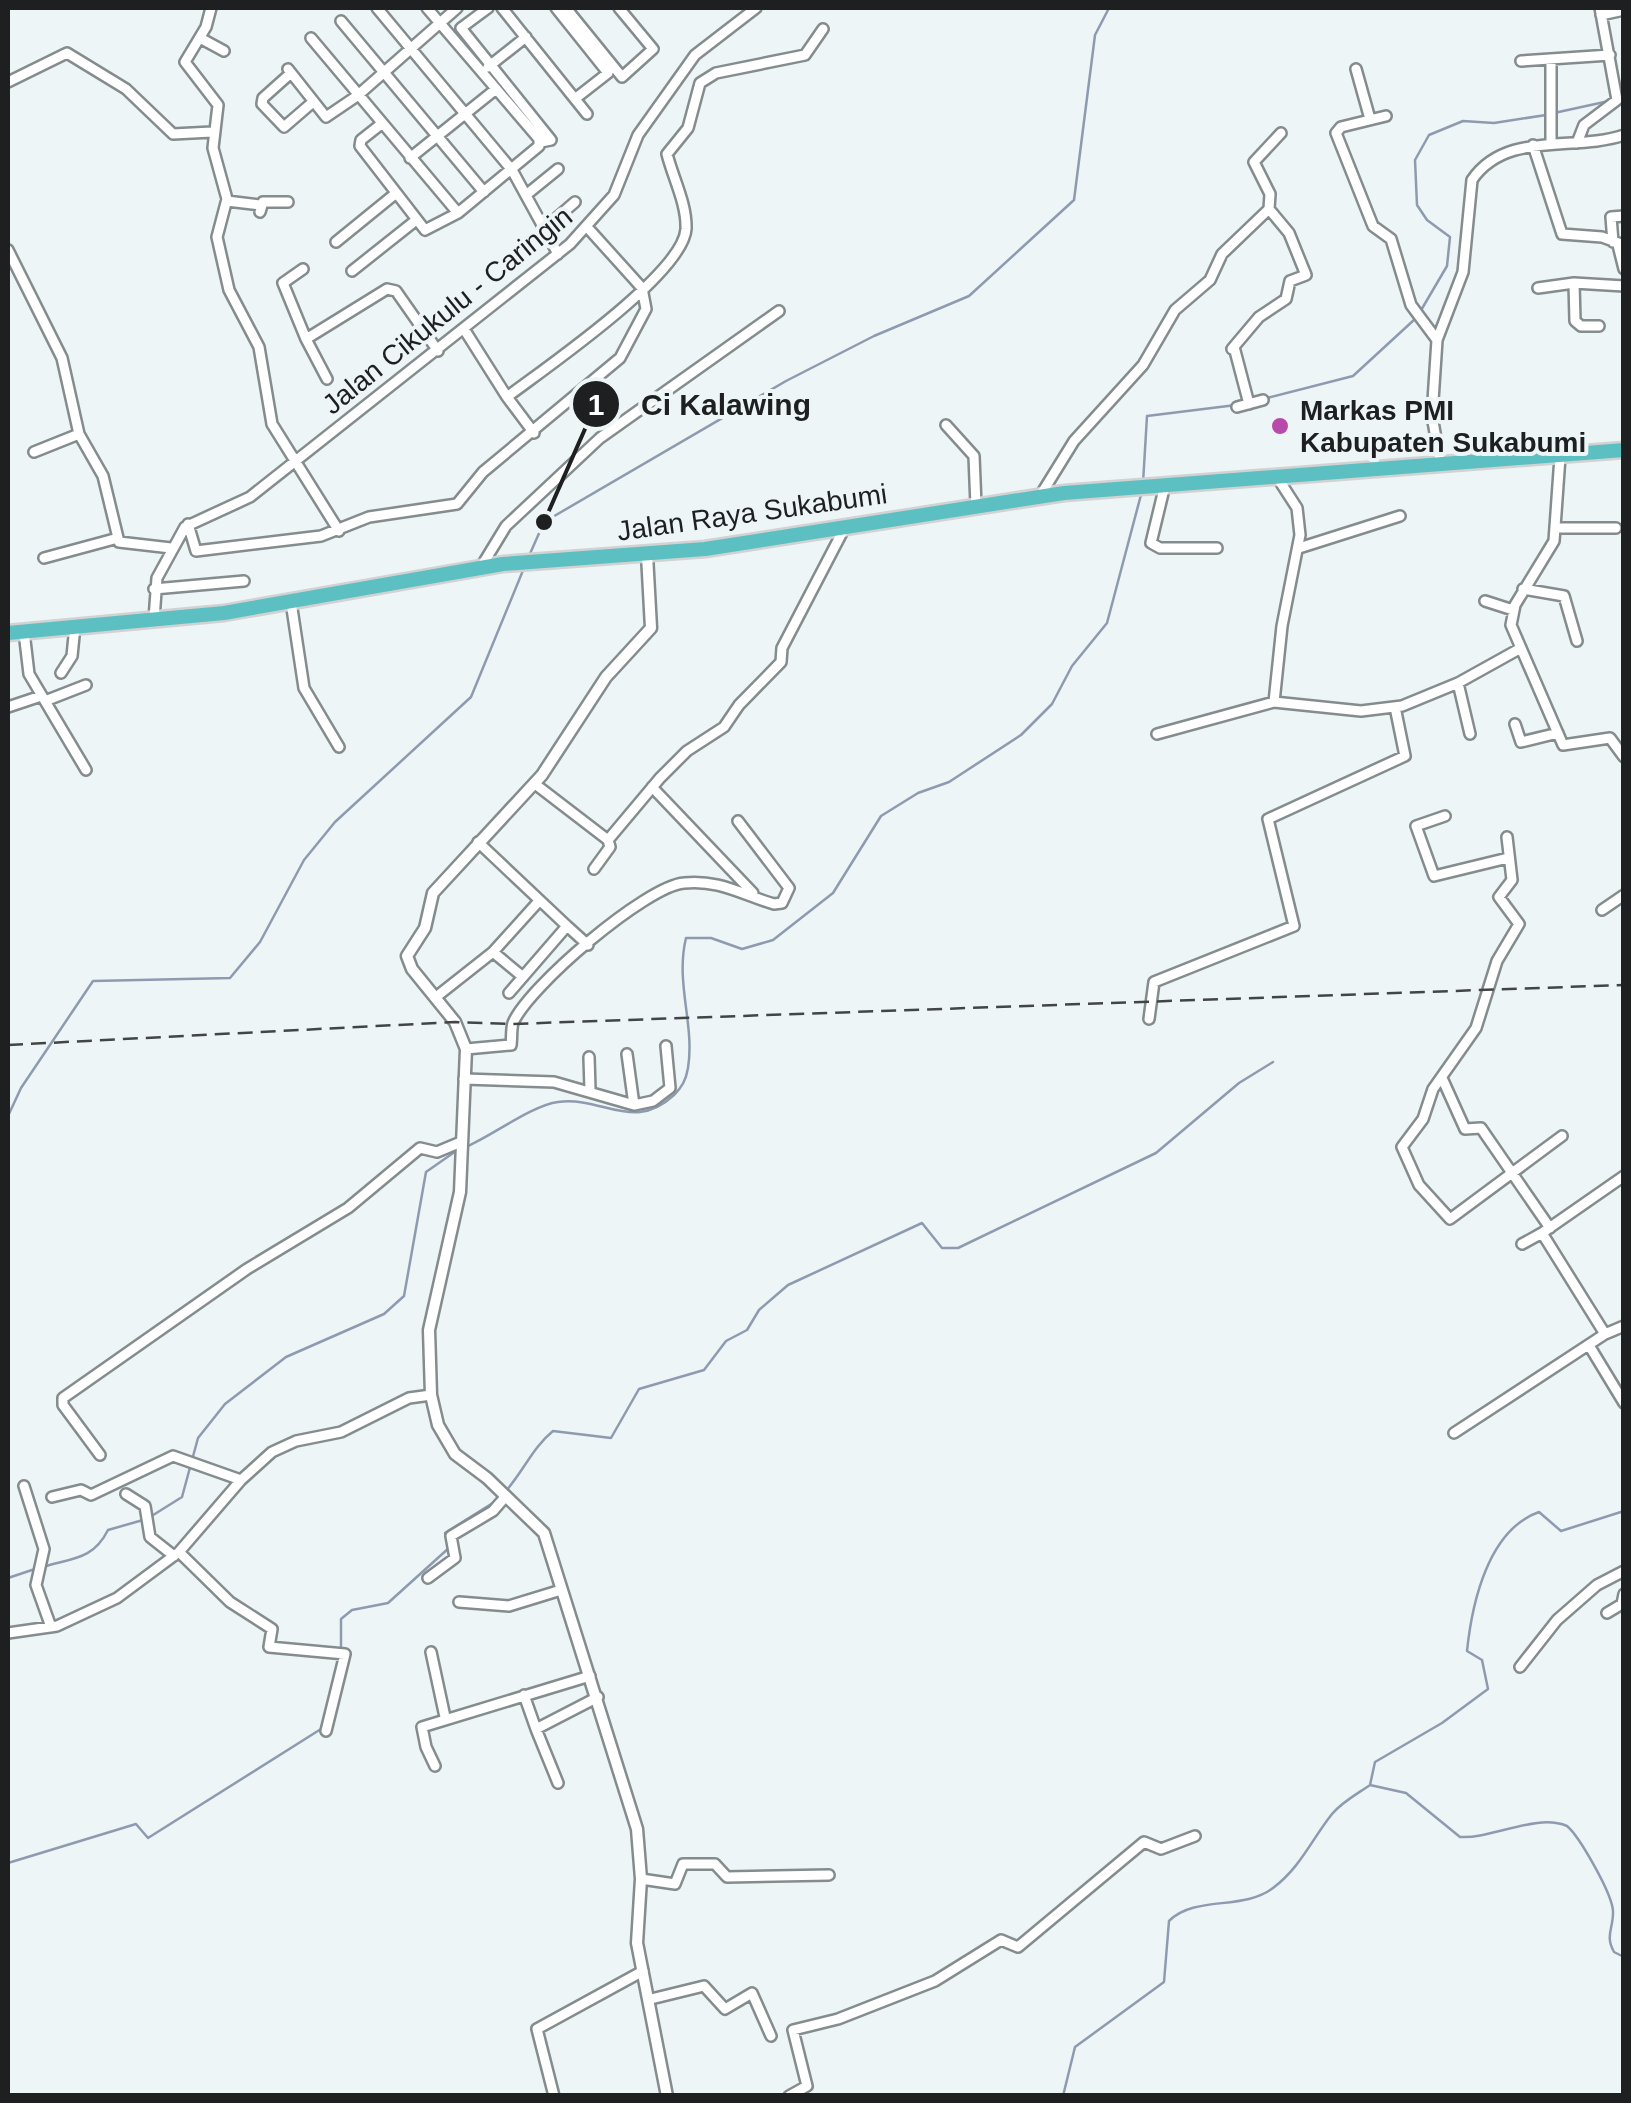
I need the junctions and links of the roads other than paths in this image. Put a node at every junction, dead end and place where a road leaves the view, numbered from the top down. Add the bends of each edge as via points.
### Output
1 (211, 8) edge
2 (377, 8) edge
3 (427, 8) edge
4 (457, 8) edge
5 (488, 8) edge
6 (502, 8) edge
7 (556, 8) edge
8 (566, 8) edge
9 (619, 8) edge
10 (756, 8) edge
11 (1624, 10) edge
12 (1600, 11) edge
13 (341, 22) dead end
14 (441, 23) junction
15 (823, 30) dead end
16 (526, 37) junction
17 (200, 38) junction
18 (311, 38) dead end
19 (413, 47) junction
20 (224, 51) dead end
21 (1610, 55) junction
22 (1550, 60) junction
23 (1520, 61) dead end
24 (491, 65) junction
25 (1356, 68) dead end
26 (482, 72) junction
27 (383, 74) junction
28 (8, 82) edge
29 (496, 89) junction
30 (358, 96) junction
31 (576, 98) junction
32 (313, 102) junction
33 (466, 113) junction
34 (587, 114) dead end
35 (1386, 116) dead end
36 (1370, 120) junction
37 (380, 125) junction
38 (212, 132) junction
39 (1281, 133) dead end
40 (1624, 135) edge
41 (438, 136) junction
42 (541, 142) junction
43 (1552, 142) junction
44 (1577, 143) junction
45 (1534, 145) junction
46 (410, 158) junction
47 (558, 169) dead end
48 (512, 170) junction
49 (484, 192) junction
50 (395, 194) junction
51 (526, 195) junction
52 (226, 201) junction
53 (288, 202) dead end
54 (574, 202) dead end
55 (1268, 208) junction
56 (458, 213) junction
57 (1624, 216) edge
58 (415, 221) junction
59 (587, 227) junction
60 (544, 229) junction
61 (336, 242) dead end
62 (1618, 244) edge
63 (8, 250) edge
64 (558, 254) junction
65 (1624, 269) edge
66 (303, 270) dead end
67 (352, 270) dead end
68 (1574, 283) junction
69 (1624, 286) edge
70 (642, 288) junction
71 (1538, 288) dead end
72 (779, 311) dead end
73 (1599, 326) dead end
74 (464, 329) junction
75 (306, 340) junction
76 (1437, 340) junction
77 (438, 350) junction
78 (327, 379) dead end
79 (507, 397) junction
80 (1263, 400) dead end
81 (1249, 404) junction
82 (1236, 408) dead end
83 (946, 425) dead end
84 (534, 433) junction
85 (79, 434) junction
86 (1624, 450) edge
87 (34, 452) dead end
88 (1560, 457) junction
89 (297, 460) junction
90 (1441, 466) junction
91 (1277, 478) junction
92 (1161, 486) junction
93 (1040, 496) junction
94 (976, 506) junction
95 (1400, 516) dead end
96 (188, 523) junction
97 (847, 525) junction
98 (1556, 528) junction
99 (1616, 528) dead end
100 (339, 531) junction
101 (118, 538) junction
102 (172, 548) junction
103 (1218, 548) dead end
104 (1299, 548) junction
105 (647, 555) junction
106 (44, 558) dead end
107 (481, 568) junction
108 (244, 580) dead end
109 (154, 589) junction
110 (1523, 589) junction
111 (1485, 601) dead end
112 (291, 602) junction
113 (1513, 610) junction
114 (154, 619) junction
115 (75, 626) junction
116 (8, 632) edge
117 (24, 632) junction
118 (1576, 640) dead end
119 (1522, 648) junction
120 (61, 673) dead end
121 (1458, 684) junction
122 (86, 685) dead end
123 (43, 699) junction
124 (1274, 702) junction
125 (8, 707) edge
126 (1395, 707) junction
127 (1515, 724) dead end
128 (1558, 733) junction
129 (1157, 734) dead end
130 (1470, 734) dead end
131 (338, 747) dead end
132 (1624, 757) edge
133 (86, 770) dead end
134 (535, 784) junction
135 (652, 787) junction
136 (1446, 816) dead end
137 (738, 822) dead end
138 (1507, 836) dead end
139 (608, 840) junction
140 (478, 842) junction
141 (1508, 858) junction
142 (594, 870) dead end
143 (1624, 895) edge
144 (755, 896) junction
145 (539, 901) junction
146 (1602, 910) dead end
147 (567, 926) junction
148 (588, 945) junction
149 (494, 952) junction
150 (523, 977) junction
151 (509, 994) dead end
152 (436, 997) junction
153 (1150, 1019) dead end
154 (666, 1046) dead end
155 (466, 1049) junction
156 (627, 1054) dead end
157 (589, 1057) dead end
158 (1442, 1078) junction
159 (464, 1079) junction
160 (590, 1090) junction
161 (634, 1105) junction
162 (1562, 1136) dead end
163 (461, 1142) junction
164 (1512, 1176) junction
165 (1624, 1176) edge
166 (1546, 1230) junction
167 (1522, 1244) dead end
168 (1624, 1326) edge
169 (1605, 1334) junction
170 (1590, 1347) junction
171 (431, 1395) junction
172 (1624, 1403) edge
173 (1454, 1432) dead end
174 (100, 1456) dead end
175 (240, 1480) junction
176 (24, 1486) dead end
177 (126, 1494) dead end
178 (504, 1495) junction
179 (52, 1498) dead end
180 (176, 1554) junction
181 (1624, 1571) edge
182 (428, 1578) dead end
183 (561, 1590) junction
184 (1624, 1594) edge
185 (459, 1602) dead end
186 (1607, 1614) dead end
187 (52, 1627) junction
188 (8, 1633) edge
189 (431, 1652) dead end
190 (1520, 1667) dead end
191 (590, 1676) junction
192 (524, 1695) junction
193 (598, 1697) junction
194 (446, 1717) junction
195 (536, 1729) junction
196 (326, 1732) dead end
197 (436, 1766) dead end
198 (558, 1783) dead end
199 (1195, 1836) dead end
200 (829, 1875) dead end
201 (641, 1879) junction
202 (643, 1972) junction
203 (650, 1999) junction
204 (771, 2036) dead end
205 (806, 2088) junction
206 (554, 2096) edge
207 (667, 2096) edge
208 (789, 2096) edge
209 (816, 2096) edge

1 - 17 street
2 - 19 street
3 - 14 street
4 - 14 street
5 - 24 street via 460,28
6 - 16 street
7 - 31 street via 612,78
8 - 9 street via 622,76 653,49
10 - 59 street, Jalan Cikukulu - Caringin via 695,56 638,136 618,190
11 - 12 street
12 - 21 street
13 - 27 street
14 - 19 street
14 - 26 street
15 - 70 street via 806,55 716,73 700,83 684,138 667,154 685,236
16 - 24 street
16 - 31 street
17 - 20 street
17 - 38 street via 185,62 216,98
18 - 30 street
19 - 27 street
19 - 33 street
21 - 22 street
21 - 44 street via 1616,103 1584,125
22 - 23 street
22 - 43 street
24 - 26 street
24 - 42 street via 551,140
25 - 36 street
26 - 29 street
27 - 30 street
27 - 41 street
28 - 38 street via 68,54 126,89 173,134
29 - 33 street
29 - 42 street
30 - 32 street via 326,117
30 - 37 street
31 - 34 street
32 - 32 street via 284,126 262,98 289,71
33 - 41 street
33 - 48 street
35 - 36 street
36 - 76 street via 1336,132 1374,229 1390,239 1411,305
37 - 46 street
37 - 50 street via 360,146
38 - 52 street
39 - 55 street via 1254,162 1270,194
40 - 44 street
41 - 46 street
41 - 49 street
42 - 48 street
43 - 44 street
43 - 45 street
45 - 62 street via 1562,234
45 - 76 street via 1490,162 1472,180 1463,272
46 - 56 street
47 - 51 street
48 - 49 street
48 - 51 street
49 - 56 street
50 - 58 street
50 - 61 street
51 - 60 street
52 - 53 street via 260,209
52 - 89 street via 217,237 229,290 259,346 272,424
54 - 60 street
55 - 81 street via 1289,233 1306,276 1290,281 1286,299 1259,316 1233,348
55 - 93 street via 1222,254 1210,280 1175,310 1143,365 1074,440
56 - 58 street via 430,230
57 - 62 street via 1611,218
58 - 67 street
59 - 64 street, Jalan Cikukulu - Caringin
59 - 70 street
60 - 64 street
62 - 65 street
63 - 85 street via 62,358
64 - 74 street, Jalan Cikukulu - Caringin
66 - 75 street via 283,283
68 - 69 street
68 - 71 street
68 - 73 street via 1575,321
70 - 79 street via 590,338
70 - 84 street via 646,310 624,353
72 - 107 street via 600,438 506,526
74 - 77 street, Jalan Cikukulu - Caringin
74 - 79 street
75 - 77 street via 390,289
75 - 78 street
76 - 90 street via 1432,416
77 - 89 street, Jalan Cikukulu - Caringin
79 - 84 street
80 - 81 street
81 - 82 street
83 - 94 street via 974,456
84 - 100 street via 483,472 452,507 370,517
85 - 87 street
85 - 101 street via 102,476
86 - 88 highway, Jalan Raya Sukabumi
88 - 90 highway, Jalan Raya Sukabumi
88 - 98 street
89 - 96 street, Jalan Cikukulu - Caringin via 243,501
89 - 100 street
90 - 91 highway, Jalan Raya Sukabumi
91 - 92 highway, Jalan Raya Sukabumi
91 - 104 street via 1298,510
92 - 93 highway, Jalan Raya Sukabumi
92 - 103 street via 1152,542 1160,548
93 - 94 highway, Jalan Raya Sukabumi
94 - 97 highway, Jalan Raya Sukabumi
95 - 104 street
96 - 100 street via 196,551
96 - 102 street
97 - 105 highway, Jalan Raya Sukabumi
97 - 135 street via 782,648 781,662 724,727
98 - 99 street
98 - 110 street
101 - 102 street via 124,546
101 - 106 street
102 - 109 street
104 - 124 street
105 - 107 highway, Jalan Raya Sukabumi
105 - 134 street via 652,625 606,676
107 - 112 highway, Jalan Raya Sukabumi
108 - 109 street
109 - 114 street
110 - 113 street
110 - 118 street via 1564,596
111 - 113 street
112 - 114 highway, Jalan Raya Sukabumi
112 - 131 street via 304,688
113 - 119 street
114 - 115 highway, Jalan Raya Sukabumi
115 - 117 highway, Jalan Raya Sukabumi
115 - 120 street via 72,656
116 - 117 highway, Jalan Raya Sukabumi
117 - 123 street via 27,668
119 - 121 street
119 - 128 street
121 - 126 street
121 - 130 street
122 - 123 street
123 - 125 street
123 - 133 street
124 - 126 street via 1339,710
124 - 129 street
126 - 153 street via 1405,756 1268,819 1294,926 1154,982
127 - 128 street via 1523,743
128 - 132 street via 1568,748 1612,739
134 - 139 street
134 - 140 street
135 - 139 street
135 - 144 street
136 - 141 street via 1416,826 1434,876
137 - 144 street via 790,891 778,904
138 - 141 street
139 - 142 street
140 - 145 street
140 - 152 street via 430,898 425,928 407,953
141 - 158 street via 1512,884 1499,896 1520,928 1497,962 1476,1028
143 - 146 street
144 - 148 street via 706,882 666,887
145 - 147 street
145 - 149 street
147 - 148 street
147 - 150 street
148 - 155 street via 512,1024 511,1045
149 - 150 street
149 - 152 street
150 - 151 street
152 - 155 street
154 - 161 street via 670,1088
155 - 159 street
156 - 161 street
157 - 160 street
158 - 164 street via 1464,1129 1481,1128
158 - 164 street via 1403,1143 1419,1185 1450,1219
159 - 160 street via 544,1080
159 - 163 street
160 - 161 street
162 - 164 street
163 - 171 street via 460,1192 430,1319
163 - 174 street via 437,1152 420,1148 348,1208 247,1269 63,1398
164 - 166 street
165 - 166 street
166 - 167 street
166 - 169 street
168 - 169 street
169 - 170 street
170 - 172 street
170 - 173 street
171 - 175 street via 403,1400 341,1432 287,1444
171 - 178 street via 450,1450
175 - 179 street via 173,1456 88,1496 81,1490
175 - 180 street
176 - 187 street via 44,1549 36,1585
177 - 180 street via 146,1506 150,1537
178 - 182 street via 484,1517 451,1536 456,1558
178 - 183 street via 542,1530
180 - 187 street via 111,1602
180 - 196 street via 272,1629 269,1647 344,1654
181 - 190 street via 1558,1620
183 - 185 street via 509,1606
183 - 191 street
184 - 186 street
187 - 188 street
189 - 194 street
191 - 192 street
191 - 193 street
192 - 194 street
192 - 195 street
193 - 195 street
193 - 201 street via 637,1828
194 - 197 street via 421,1730
195 - 198 street
199 - 205 street via 1161,1849 1144,1842 1018,1947 1001,1940 935,1980 793,2030
200 - 201 street via 727,1877 716,1864 692,1862 684,1864 675,1884
201 - 202 street via 636,1936
202 - 203 street
202 - 206 street via 537,2029
203 - 204 street via 704,1986 725,2009 750,1992
203 - 207 street
205 - 208 street
205 - 209 street

